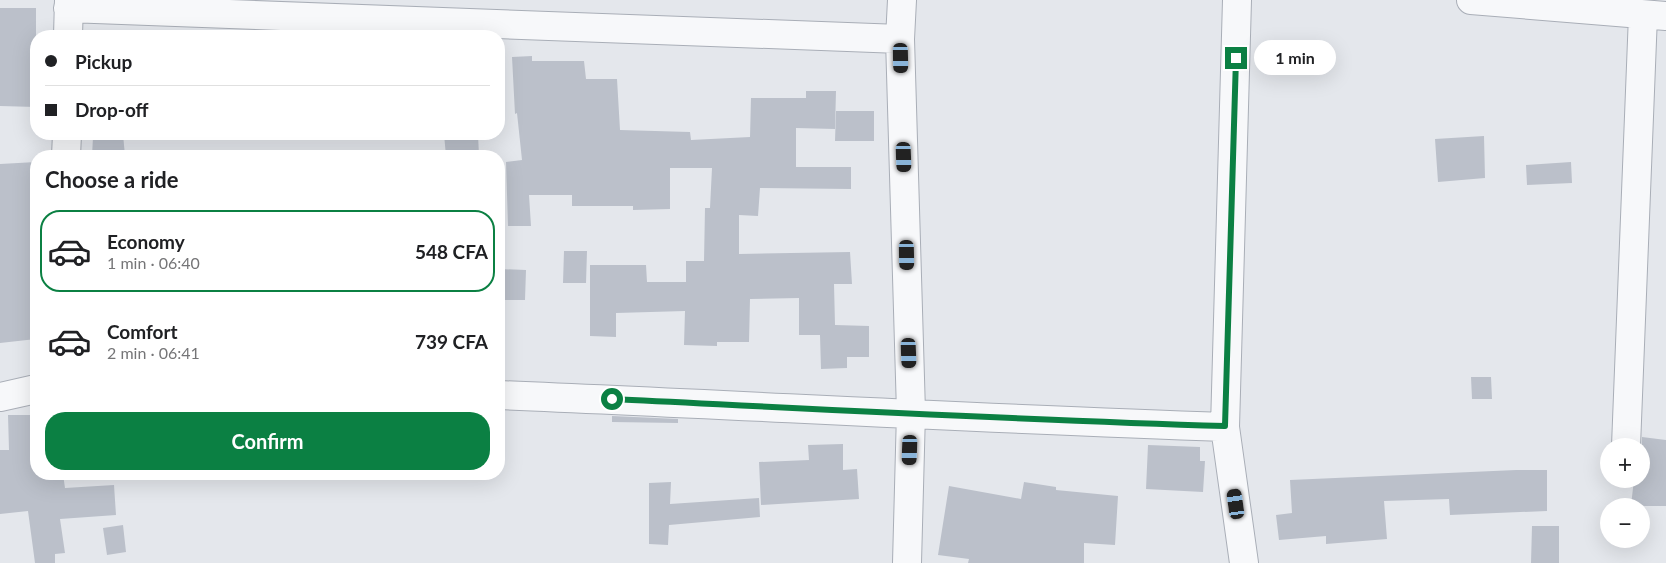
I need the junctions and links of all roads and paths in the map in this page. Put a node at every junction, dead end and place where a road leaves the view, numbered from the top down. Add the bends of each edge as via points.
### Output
1 (902, 0) edge
2 (1238, 0) edge
3 (1471, 0) edge
4 (69, 4) edge
5 (1654, 16) edge
6 (68, 30) edge
7 (900, 39) junction
8 (30, 390) edge
9 (505, 394) edge
10 (0, 397) edge
11 (911, 412) junction
12 (1225, 426) junction
13 (1627, 438) edge
14 (907, 563) edge
15 (1244, 563) edge

1 - 7 street
2 - 12 street
3 - 5 street
4 - 6 street
4 - 7 street
5 - 13 street
7 - 11 street
8 - 10 street
9 - 11 street
11 - 12 street via 986,419
11 - 14 street
12 - 15 street

